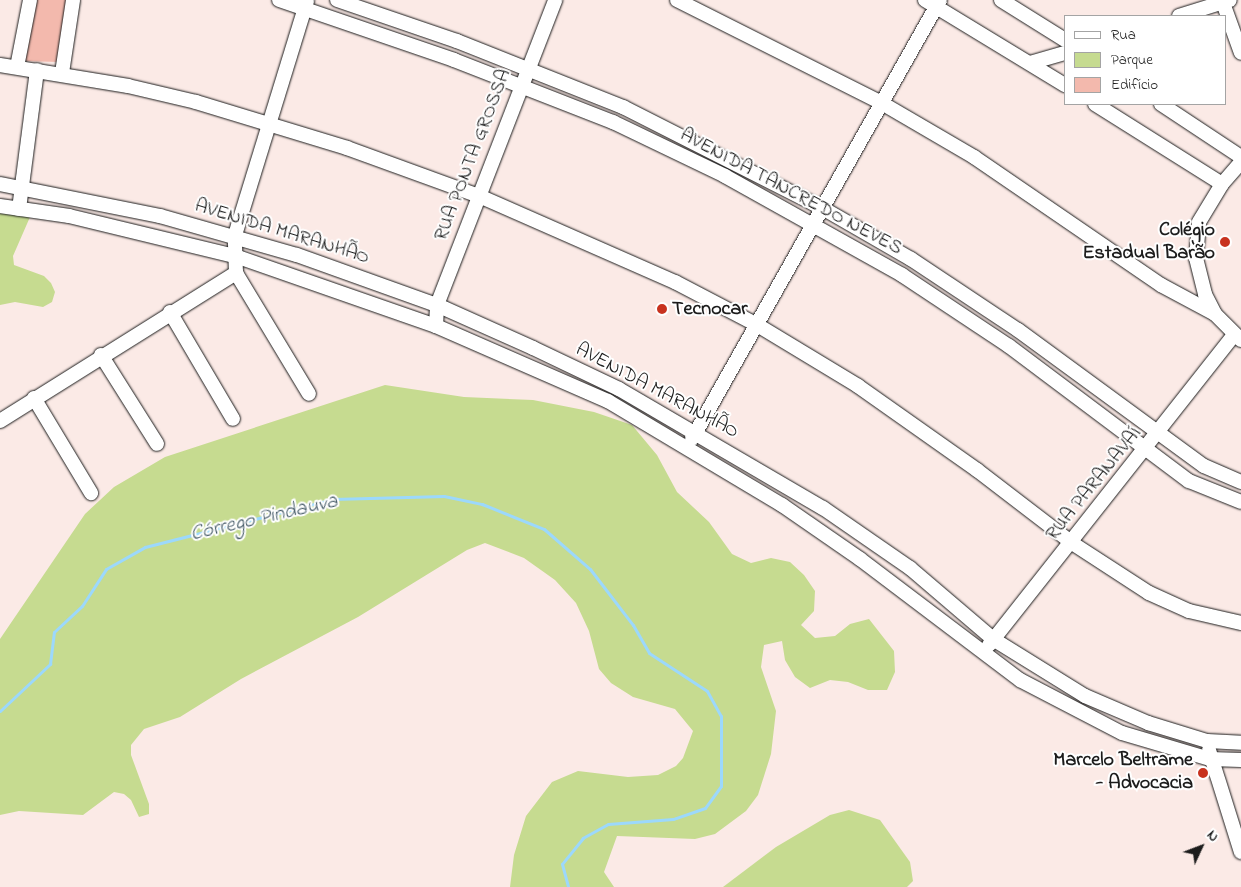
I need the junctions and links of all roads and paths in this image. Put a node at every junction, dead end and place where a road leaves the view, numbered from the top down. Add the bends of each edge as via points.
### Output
1 (30, 0) edge
2 (73, 0) edge
3 (279, 0) edge
4 (336, 0) edge
5 (555, 0) edge
6 (677, 0) edge
7 (1001, 0) edge
8 (1239, 0) edge
9 (1225, 1) edge
10 (934, 2) edge
11 (306, 4) edge
12 (1241, 6) edge
13 (1182, 15) edge
14 (1232, 20) edge
15 (1064, 39) edge
16 (1064, 53) edge
17 (1241, 53) edge
18 (0, 64) edge
19 (1030, 64) junction
20 (17, 67) junction
21 (38, 70) junction
22 (527, 70) junction
23 (62, 73) junction
24 (1063, 81) edge
25 (522, 87) junction
26 (880, 102) junction
27 (1097, 105) edge
28 (1163, 105) edge
29 (268, 123) junction
30 (1241, 157) edge
31 (1241, 162) edge
32 (0, 184) edge
33 (1222, 184) junction
34 (20, 186) junction
35 (479, 196) junction
36 (0, 206) edge
37 (19, 209) junction
38 (824, 209) junction
39 (814, 226) junction
40 (235, 235) junction
41 (238, 257) junction
42 (236, 273) junction
43 (437, 305) junction
44 (170, 312) junction
45 (1215, 314) junction
46 (436, 326) junction
47 (758, 326) junction
48 (1237, 338) edge
49 (101, 355) junction
50 (309, 394) dead end
51 (34, 398) junction
52 (233, 419) dead end
53 (0, 421) edge
54 (695, 432) junction
55 (1158, 436) junction
56 (157, 444) dead end
57 (688, 449) junction
58 (1144, 450) junction
59 (1241, 482) edge
60 (91, 493) dead end
61 (1241, 502) edge
62 (1072, 543) junction
63 (1241, 622) edge
64 (993, 639) junction
65 (983, 654) junction
66 (1207, 741) junction
67 (1241, 743) edge
68 (1210, 759) junction
69 (1241, 760) edge
70 (1241, 852) edge

1 - 20 street
2 - 23 street
3 - 11 street, AVENIDA TANCREDO NEVES
4 - 22 street, AVENIDA TANCREDO NEVES via 457,41
5 - 22 street, RUA PONTA GROSSA
6 - 26 street
7 - 15 street
8 - 12 street
9 - 13 street
9 - 14 street
10 - 19 street
10 - 26 street
11 - 25 street, AVENIDA TANCREDO NEVES
11 - 29 street
14 - 17 street
16 - 19 street
18 - 20 street
19 - 24 street
20 - 21 street
21 - 23 street
21 - 34 street
22 - 25 street, RUA PONTA GROSSA
22 - 38 street, AVENIDA TANCREDO NEVES via 623,107
23 - 29 street via 154,92
25 - 35 street, RUA PONTA GROSSA
25 - 39 street, AVENIDA TANCREDO NEVES via 613,122 725,176
26 - 38 street
26 - 45 street via 974,158 1161,285
27 - 33 street
28 - 30 street
29 - 35 street
29 - 40 street
31 - 33 street
32 - 34 street, AVENIDA MARANHÃO
33 - 45 street via 1199,222 1196,258 1205,294
34 - 37 street
34 - 40 street, AVENIDA MARANHÃO
35 - 43 street, RUA PONTA GROSSA
35 - 47 street via 674,282
36 - 37 street, AVENIDA MARANHÃO
37 - 41 street, AVENIDA MARANHÃO via 69,216
38 - 39 street
38 - 55 street, AVENIDA TANCREDO NEVES via 910,259 1018,330
39 - 47 street
39 - 58 street, AVENIDA TANCREDO NEVES via 902,275 1009,346
40 - 41 street
40 - 43 street, AVENIDA MARANHÃO
41 - 42 street
41 - 46 street, AVENIDA MARANHÃO
42 - 44 street
42 - 50 street
43 - 46 street, RUA PONTA GROSSA
43 - 54 street, AVENIDA MARANHÃO via 610,385
44 - 49 street
44 - 52 street
45 - 48 street
46 - 57 street, AVENIDA MARANHÃO via 608,400
47 - 54 street
47 - 62 street via 858,386
48 - 55 street, RUA PARANAVAÍ
49 - 51 street
49 - 56 street
51 - 53 street
51 - 60 street
54 - 57 street
54 - 64 street, AVENIDA MARANHÃO via 823,508 902,563
55 - 58 street, RUA PARANAVAÍ
55 - 59 street, AVENIDA TANCREDO NEVES via 1204,466
57 - 65 street, AVENIDA MARANHÃO via 782,505 837,543
58 - 61 street, AVENIDA TANCREDO NEVES via 1189,481
58 - 62 street, RUA PARANAVAÍ
62 - 63 street via 1149,593 1188,611
62 - 64 street, RUA PARANAVAÍ
64 - 65 street, RUA PARANAVAÍ
64 - 66 street, AVENIDA MARANHÃO via 1084,696 1148,723
65 - 68 street, AVENIDA MARANHÃO via 1020,680 1122,733
66 - 67 street, AVENIDA MARANHÃO
66 - 68 street
68 - 69 street, AVENIDA MARANHÃO
68 - 70 street

